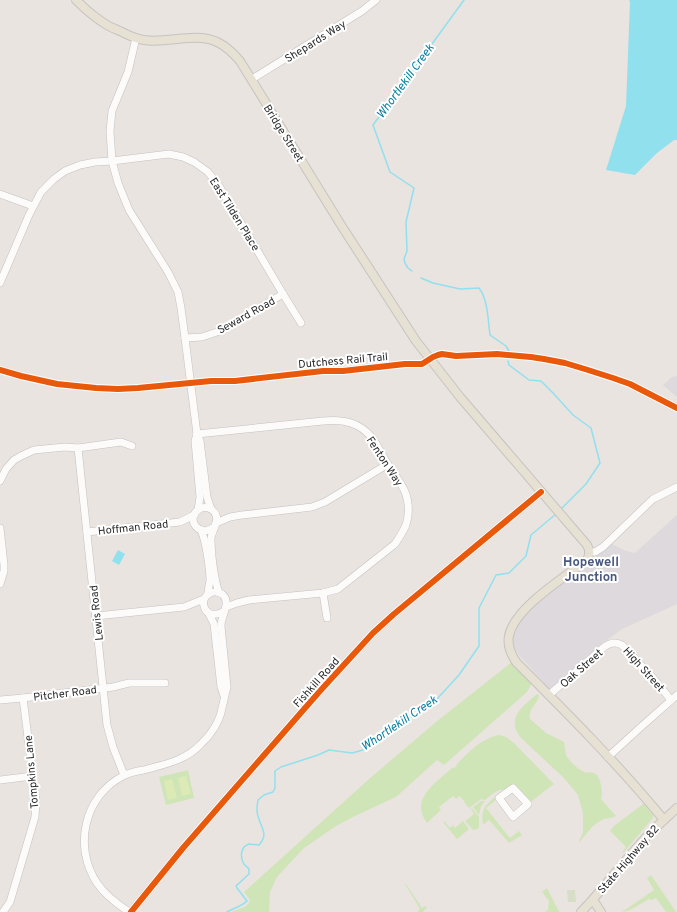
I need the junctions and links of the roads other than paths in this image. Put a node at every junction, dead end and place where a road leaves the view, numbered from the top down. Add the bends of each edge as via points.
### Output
1 (76, 0) edge
2 (376, 0) edge
3 (136, 38) junction
4 (252, 79) junction
5 (112, 161) junction
6 (0, 194) edge
7 (33, 206) junction
8 (0, 283) edge
9 (283, 294) junction
10 (301, 323) dead end
11 (185, 338) junction
12 (197, 434) junction
13 (132, 446) dead end
14 (78, 448) junction
15 (388, 464) junction
16 (0, 481) edge
17 (677, 487) edge
18 (542, 492) junction
19 (213, 510) junction
20 (196, 512) junction
21 (242, 515) junction
22 (180, 522) junction
23 (215, 525) junction
24 (0, 528) edge
25 (198, 528) junction
26 (87, 532) junction
27 (590, 552) junction
28 (0, 584) edge
29 (323, 593) junction
30 (222, 595) junction
31 (206, 597) junction
32 (249, 600) junction
33 (184, 607) junction
34 (225, 609) junction
35 (207, 611) junction
36 (96, 616) junction
37 (327, 618) dead end
38 (614, 642) joint
39 (165, 683) dead end
40 (103, 688) junction
41 (550, 695) junction
42 (677, 695) edge
43 (224, 696) junction
44 (24, 698) junction
45 (0, 700) edge
46 (671, 700) junction
47 (608, 757) junction
48 (124, 775) junction
49 (32, 776) junction
50 (0, 780) edge
51 (677, 808) edge
52 (664, 820) junction
53 (593, 900) junction
54 (3, 912) edge
55 (130, 912) edge
56 (581, 912) edge
57 (602, 912) edge

1 - 3 main road, Bridge Street via 107,26
2 - 4 street, Shepards Way via 362,12
3 - 4 main road, Bridge Street via 156,41 200,38 219,42 240,61
3 - 5 street via 128,72 112,111
4 - 18 main road, Bridge Street via 341,225 416,341 460,397
5 - 7 street, East Tilden Place via 80,165 65,171 40,192
5 - 9 street, East Tilden Place via 169,154 194,162 208,172 219,186
5 - 11 street via 129,210 178,292
6 - 7 street
7 - 8 street, East Tilden Place
9 - 10 street, East Tilden Place
9 - 11 street, Seward Road via 220,331 202,337
11 - 12 street
12 - 15 street, Fenton Way via 323,420 347,421 362,427 373,439
12 - 19 street via 206,497
12 - 20 street via 195,441 200,497
13 - 14 street via 121,442
14 - 16 street via 43,449 27,453 14,460
14 - 26 street, Lewis Road
15 - 21 street via 326,502 312,507
15 - 29 street, Fenton Way via 408,500 406,525 395,544 344,585
17 - 27 street via 653,498 612,539 595,552
18 - 27 main road, Bridge Street via 587,545
18 - 55 street, Fishkill Road via 373,633 183,848
19 - 20 street via 204,508
19 - 21 street
19 - 23 street via 217,518
20 - 22 street, Hoffman Road
20 - 25 street via 194,521
21 - 23 street via 230,517
22 - 25 street, Hoffman Road
22 - 26 street, Hoffman Road
23 - 25 street via 207,531
23 - 30 street via 212,546 215,579
24 - 28 street via 4,565
25 - 31 street via 205,540 208,562 210,581
26 - 36 street, Lewis Road
27 - 41 main road via 587,560 526,608 517,618 509,635 508,643 514,658
29 - 32 street, Fenton Way
29 - 37 street
30 - 31 street via 213,592
30 - 32 street, Fenton Way
30 - 34 street via 226,602
31 - 33 street
31 - 35 street via 204,605
32 - 34 street, Fenton Way
33 - 35 street
33 - 36 street
34 - 35 street via 216,615
34 - 43 street via 220,622 227,687
35 - 43 street via 214,624
36 - 40 street, Lewis Road
38 - 41 street, Oak Street via 603,648
38 - 46 street, High Street via 622,645
39 - 40 street, Pitcher Road via 129,683
40 - 44 street, Pitcher Road
40 - 48 street, Lewis Road via 113,747
41 - 47 main road
42 - 46 street
43 - 48 street via 219,719 201,745 173,762
44 - 45 street, Pitcher Road
44 - 49 street, Tompkins Lane
46 - 47 street
47 - 52 main road
48 - 55 street via 106,788 96,800 85,826 84,842 90,871 97,884 110,898
49 - 50 street
49 - 54 street, Tompkins Lane via 36,801 35,817 10,902
51 - 52 main road, State Highway 82
52 - 53 main road, State Highway 82 via 638,846
53 - 56 main road, State Highway 82
53 - 57 main road

